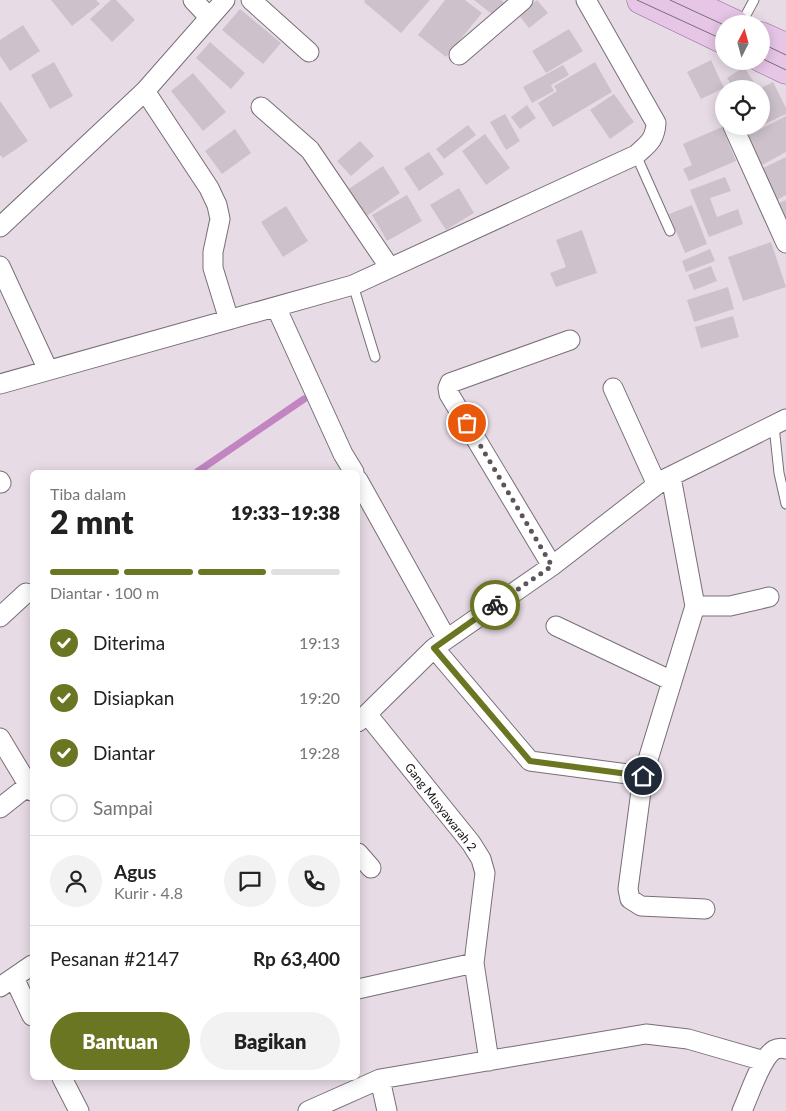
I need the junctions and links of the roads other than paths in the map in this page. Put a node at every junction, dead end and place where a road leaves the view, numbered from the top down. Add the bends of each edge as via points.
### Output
1 (193, 0) edge
2 (225, 0) edge
3 (251, 0) edge
4 (523, 0) edge
5 (586, 0) edge
6 (641, 0) edge
7 (684, 0) edge
8 (754, 0) edge
9 (716, 15) edge
10 (746, 15) edge
11 (210, 17) junction
12 (715, 36) edge
13 (770, 40) edge
14 (786, 47) edge
15 (309, 52) dead end
16 (459, 55) dead end
17 (770, 62) edge
18 (786, 70) edge
19 (145, 91) junction
20 (262, 107) dead end
21 (737, 135) edge
22 (636, 155) junction
23 (0, 227) edge
24 (670, 231) dead end
25 (786, 243) edge
26 (0, 266) edge
27 (390, 268) junction
28 (354, 285) junction
29 (276, 306) junction
30 (229, 320) junction
31 (570, 340) dead end
32 (375, 357) dead end
33 (48, 370) junction
34 (0, 384) edge
35 (613, 388) dead end
36 (780, 422) edge
37 (353, 470) edge
38 (664, 481) junction
39 (360, 484) edge
40 (786, 504) edge
41 (552, 566) junction
42 (26, 593) dead end
43 (769, 597) dead end
44 (695, 606) junction
45 (0, 617) edge
46 (556, 626) dead end
47 (440, 643) junction
48 (672, 681) junction
49 (362, 718) edge
50 (0, 738) edge
51 (643, 776) junction
52 (30, 786) edge
53 (30, 789) edge
54 (0, 808) edge
55 (360, 855) edge
56 (371, 868) dead end
57 (705, 909) dead end
58 (474, 963) junction
59 (30, 966) edge
60 (7, 983) edge
61 (360, 989) edge
62 (30, 1013) edge
63 (786, 1049) edge
64 (489, 1061) junction
65 (764, 1061) junction
66 (380, 1079) junction
67 (63, 1080) edge
68 (79, 1111) edge
69 (308, 1111) edge
70 (387, 1111) edge
71 (742, 1111) edge

1 - 11 street
2 - 11 street
3 - 15 street
4 - 16 street
5 - 22 street via 656,123 653,139
6 - 12 main road
7 - 9 main road
8 - 10 lane
11 - 19 street
13 - 14 main road
17 - 18 main road
19 - 23 street
19 - 30 street via 209,188 216,205 220,219 213,268
20 - 27 street via 310,150
21 - 25 street
22 - 24 lane
22 - 27 street
26 - 33 street
27 - 28 street
28 - 29 street
28 - 32 lane
29 - 30 street
29 - 37 street
30 - 33 street
31 - 41 street via 450,383 448,388
33 - 34 street
35 - 38 street
36 - 38 street
36 - 40 lane via 779,473
38 - 41 street
38 - 44 street
39 - 47 street
41 - 47 street
42 - 45 street
43 - 44 street via 730,606
44 - 48 street
46 - 48 street
47 - 49 street
47 - 51 street via 530,761
48 - 51 street
49 - 58 street, Gang Musyawarah 2 via 471,843 481,859 485,873
50 - 52 street
51 - 57 street via 628,889 630,899 641,906
53 - 54 street
55 - 56 street
58 - 61 street
58 - 64 street, Gang Musyawarah 2
59 - 60 street
60 - 62 street
63 - 65 street via 774,1050
64 - 65 street via 646,1034 688,1039
64 - 66 street
65 - 71 street
66 - 69 street
66 - 70 street
67 - 68 street

